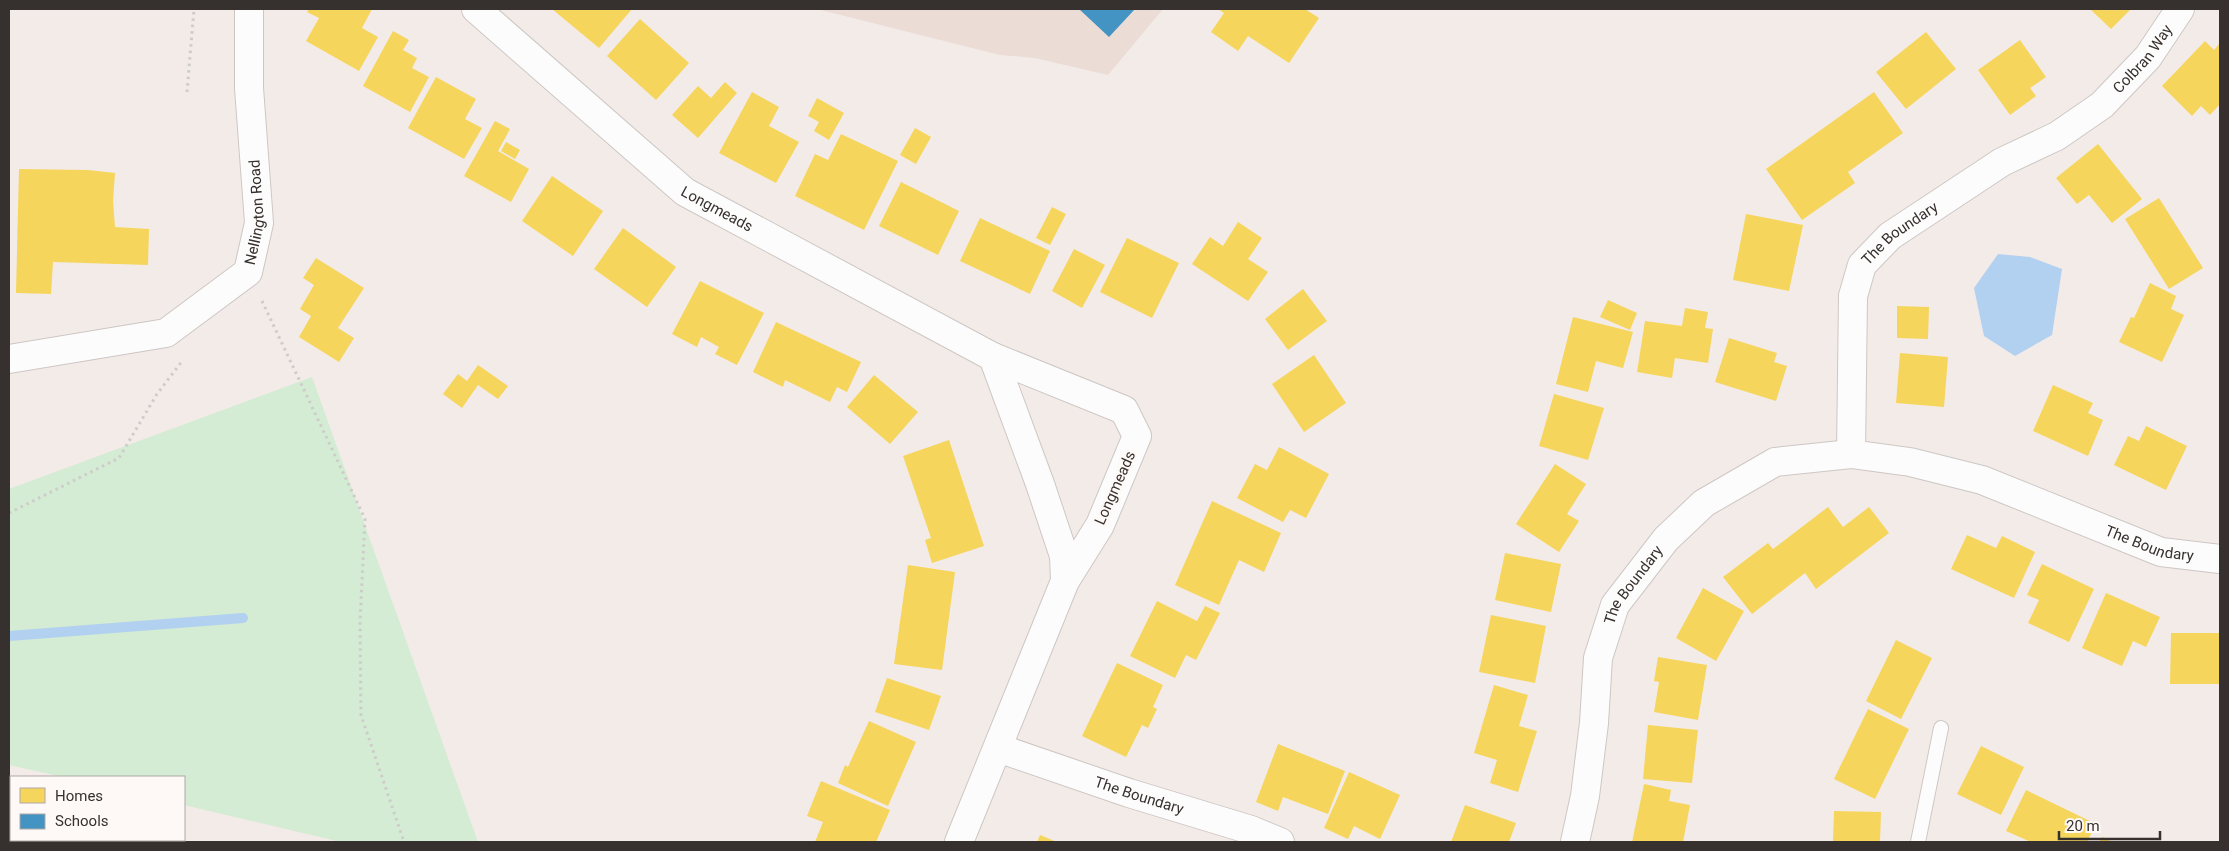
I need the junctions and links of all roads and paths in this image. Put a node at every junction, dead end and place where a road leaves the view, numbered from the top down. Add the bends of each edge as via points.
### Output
1 (194, 9) edge
2 (249, 9) edge
3 (476, 9) edge
4 (2180, 9) edge
5 (187, 92) dead end
6 (2102, 106) joint
7 (248, 272) junction
8 (187, 356) dead end
9 (993, 357) junction
10 (9, 359) edge
11 (1851, 454) junction
12 (9, 513) edge
13 (2220, 559) edge
14 (1065, 581) junction
15 (1941, 728) dead end
16 (998, 748) junction
17 (404, 842) edge
18 (959, 842) edge
19 (1280, 842) edge
20 (1575, 842) edge
21 (1918, 842) edge

1 - 5 path
2 - 7 street, Nellington Road via 249,88 259,223
3 - 9 street, Longmeads via 685,192
4 - 6 street, Colbran Way via 2148,57
6 - 11 street, The Boundary via 2057,136 1986,172 1890,236 1862,265 1853,296
7 - 10 street, Nellington Road via 166,333
7 - 17 path via 365,519 360,623 361,716
8 - 12 path via 156,394 119,458
9 - 14 street, Longmeads via 1064,556
9 - 14 street, Longmeads via 1124,410 1137,436 1100,525
11 - 13 street, The Boundary via 1910,462 1982,480 2162,552
11 - 20 street, The Boundary via 1775,462 1704,503 1666,538 1615,605 1598,658 1593,732
14 - 16 street, Longmeads
15 - 21 lane
16 - 18 street, Longmeads
16 - 19 street, The Boundary

